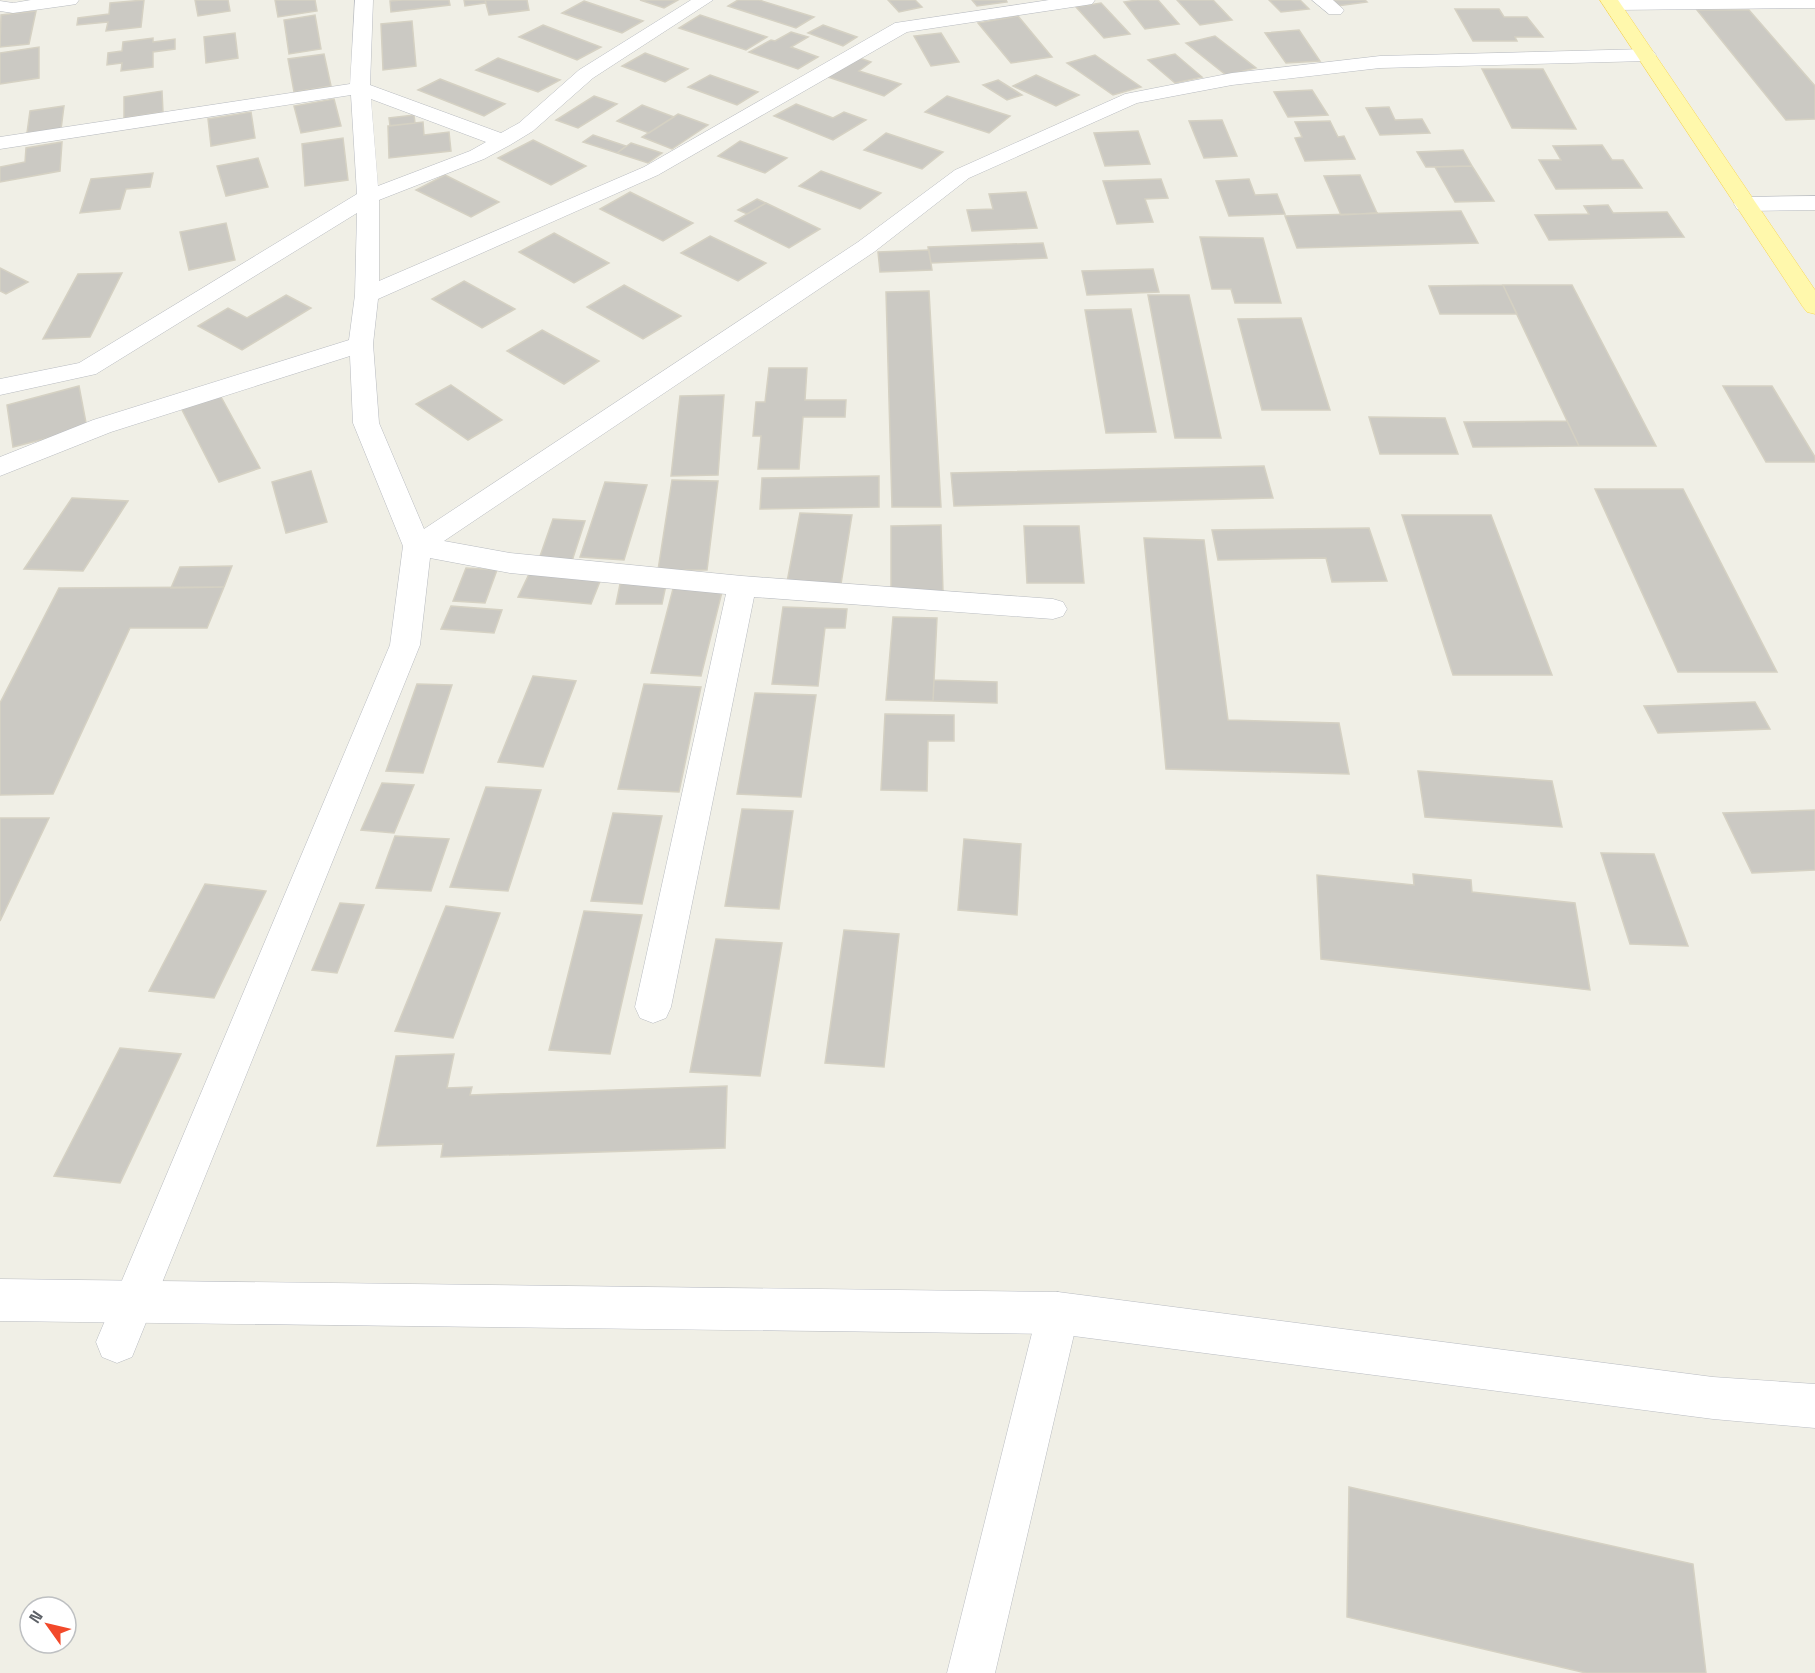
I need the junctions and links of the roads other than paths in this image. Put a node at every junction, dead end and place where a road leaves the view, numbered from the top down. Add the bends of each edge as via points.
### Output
1 (70, 0) edge
2 (364, 0) edge
3 (704, 0) edge
4 (947, 0) edge
5 (1086, 0) edge
6 (1611, 3) edge
7 (1815, 3) edge
8 (0, 6) edge
9 (961, 17) junction
10 (1646, 55) junction
11 (360, 88) junction
12 (503, 141) junction
13 (0, 143) edge
14 (368, 196) junction
15 (1815, 203) edge
16 (1746, 204) junction
17 (367, 295) junction
18 (1815, 308) edge
19 (361, 344) junction
20 (0, 387) edge
21 (0, 467) edge
22 (417, 546) junction
23 (742, 586) junction
24 (1053, 609) dead end
25 (653, 1007) dead end
26 (0, 1300) edge
27 (1058, 1313) junction
28 (117, 1342) dead end
29 (1815, 1406) edge
30 (971, 1673) edge

1 - 8 street via 13,8
2 - 11 street
3 - 12 street via 586,74
4 - 9 street
5 - 9 street
6 - 7 street
6 - 10 main road
9 - 17 street via 887,33 651,171
10 - 16 main road
10 - 22 street via 1380,62 1232,79 1132,98 962,174 856,254
11 - 12 street
11 - 13 street
11 - 14 street
12 - 14 street via 477,155
14 - 17 street
14 - 20 street via 87,369
15 - 16 street
16 - 18 main road
17 - 19 street
19 - 21 street via 102,426
19 - 22 street via 366,423
22 - 23 street via 510,563
22 - 28 street via 405,645
23 - 24 street
23 - 25 street
26 - 27 street
27 - 29 street via 1713,1398
27 - 30 street

